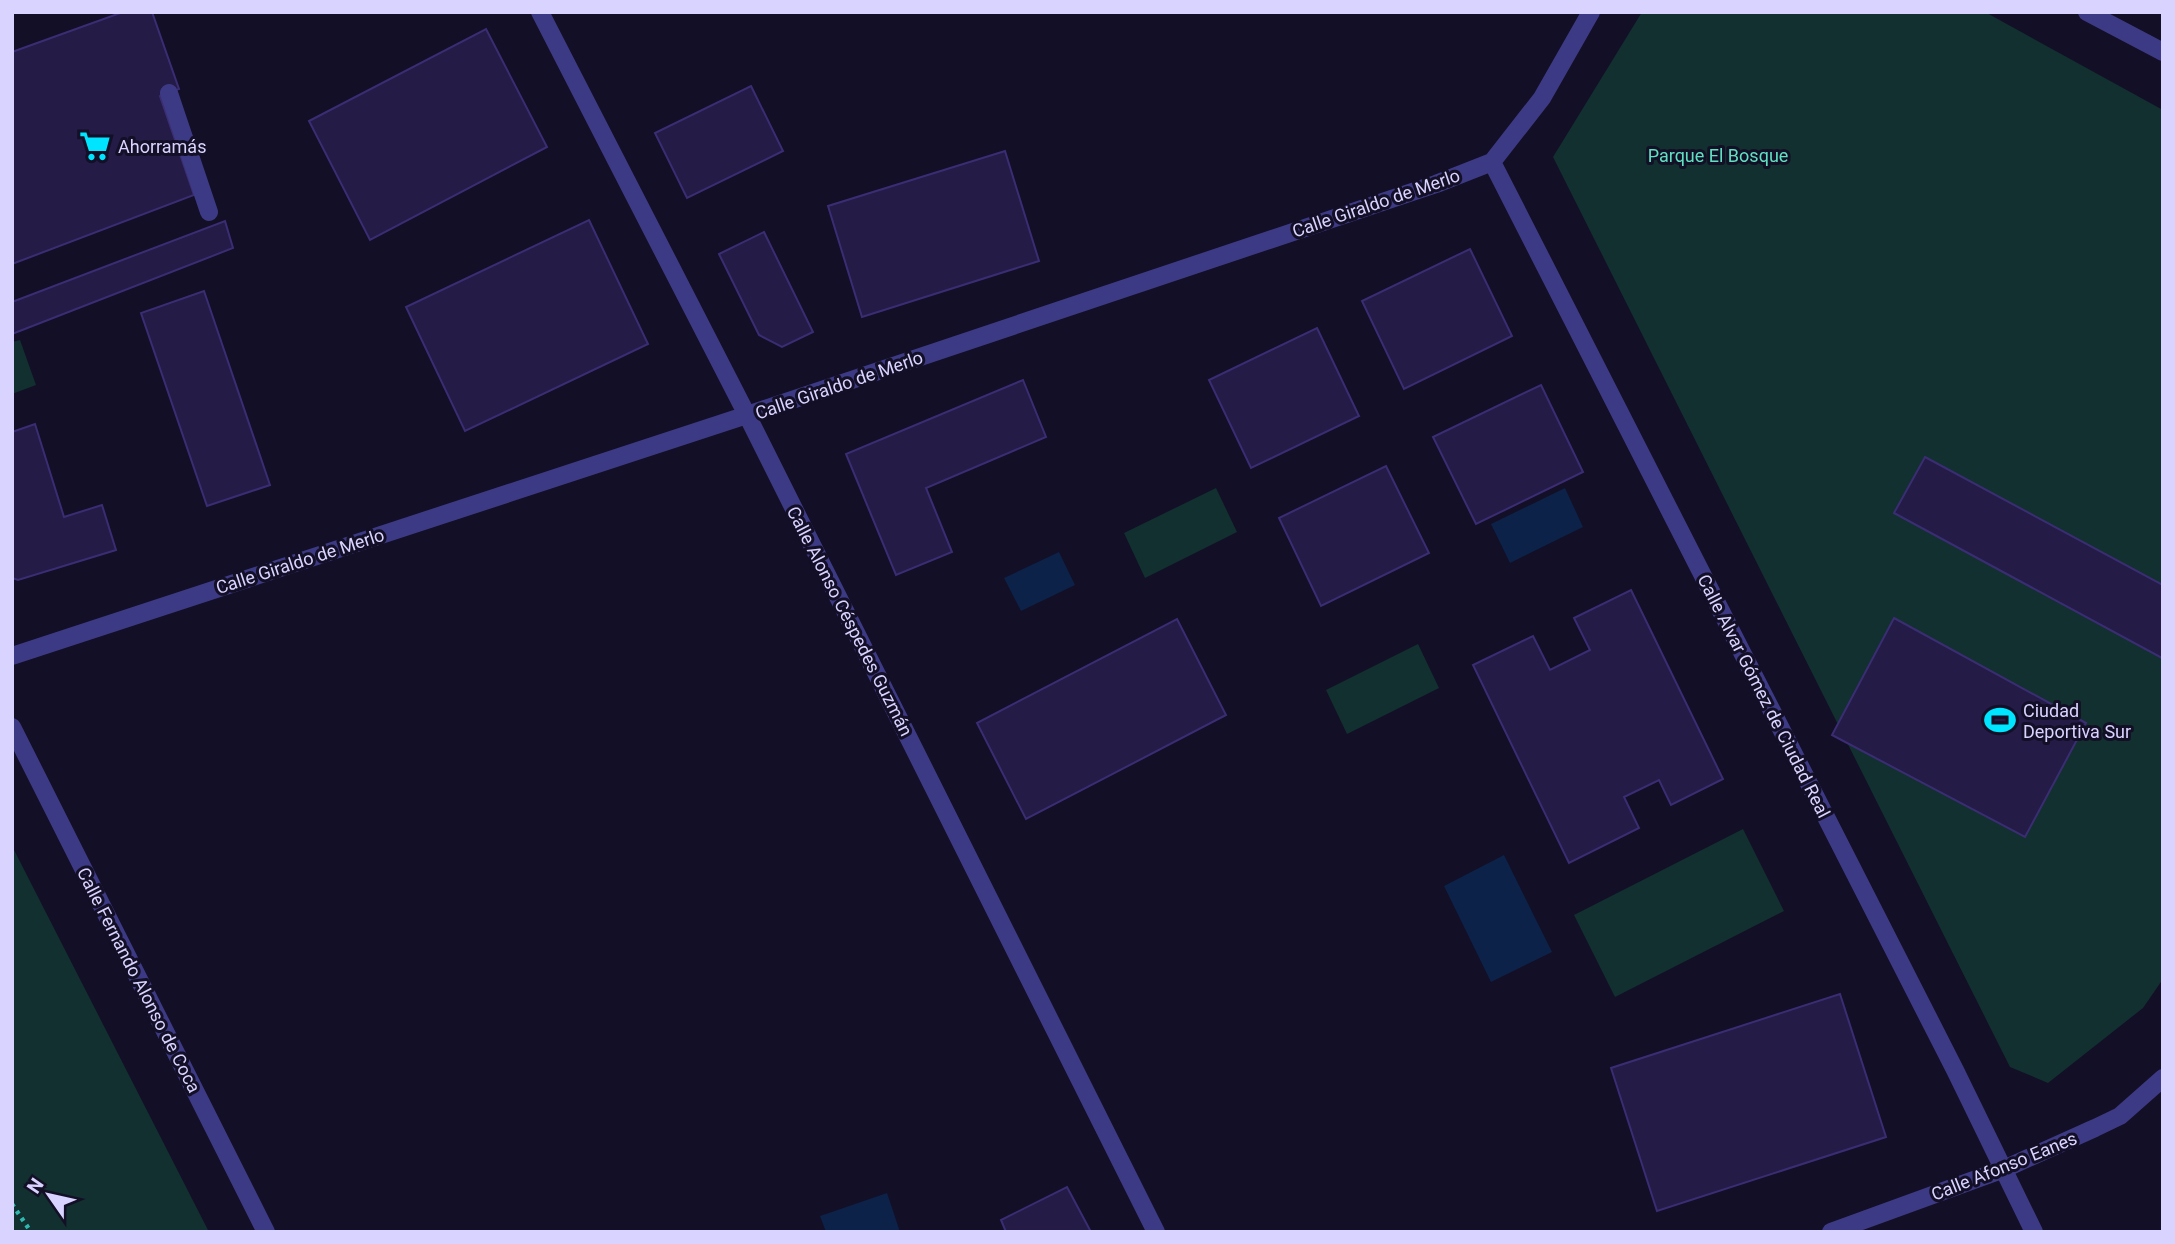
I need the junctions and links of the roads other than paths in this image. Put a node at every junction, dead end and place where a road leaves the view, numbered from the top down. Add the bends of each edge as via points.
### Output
1 (540, 12) edge
2 (1591, 12) edge
3 (2087, 12) edge
4 (2163, 52) edge
5 (169, 93) dead end
6 (1492, 162) junction
7 (209, 212) dead end
8 (747, 415) junction
9 (12, 656) edge
10 (12, 727) edge
11 (2163, 1078) edge
12 (2004, 1170) junction
13 (266, 1232) edge
14 (1156, 1232) edge
15 (1831, 1232) edge
16 (2034, 1232) edge

1 - 8 street, Calle Alonso Céspedes Guzmán
2 - 6 street via 1542,98
3 - 4 street
5 - 7 street
6 - 8 street, Calle Giraldo de Merlo
6 - 12 street, Calle Alvar Gómez de Ciudad Real
8 - 9 street, Calle Giraldo de Merlo
8 - 14 street, Calle Alonso Céspedes Guzmán
10 - 13 street, Calle Fernando Alonso de Coca
11 - 12 street, Calle Afonso Eanes via 2120,1116
12 - 15 street, Calle Afonso Eanes
12 - 16 street, Calle Alvar Gómez de Ciudad Real

